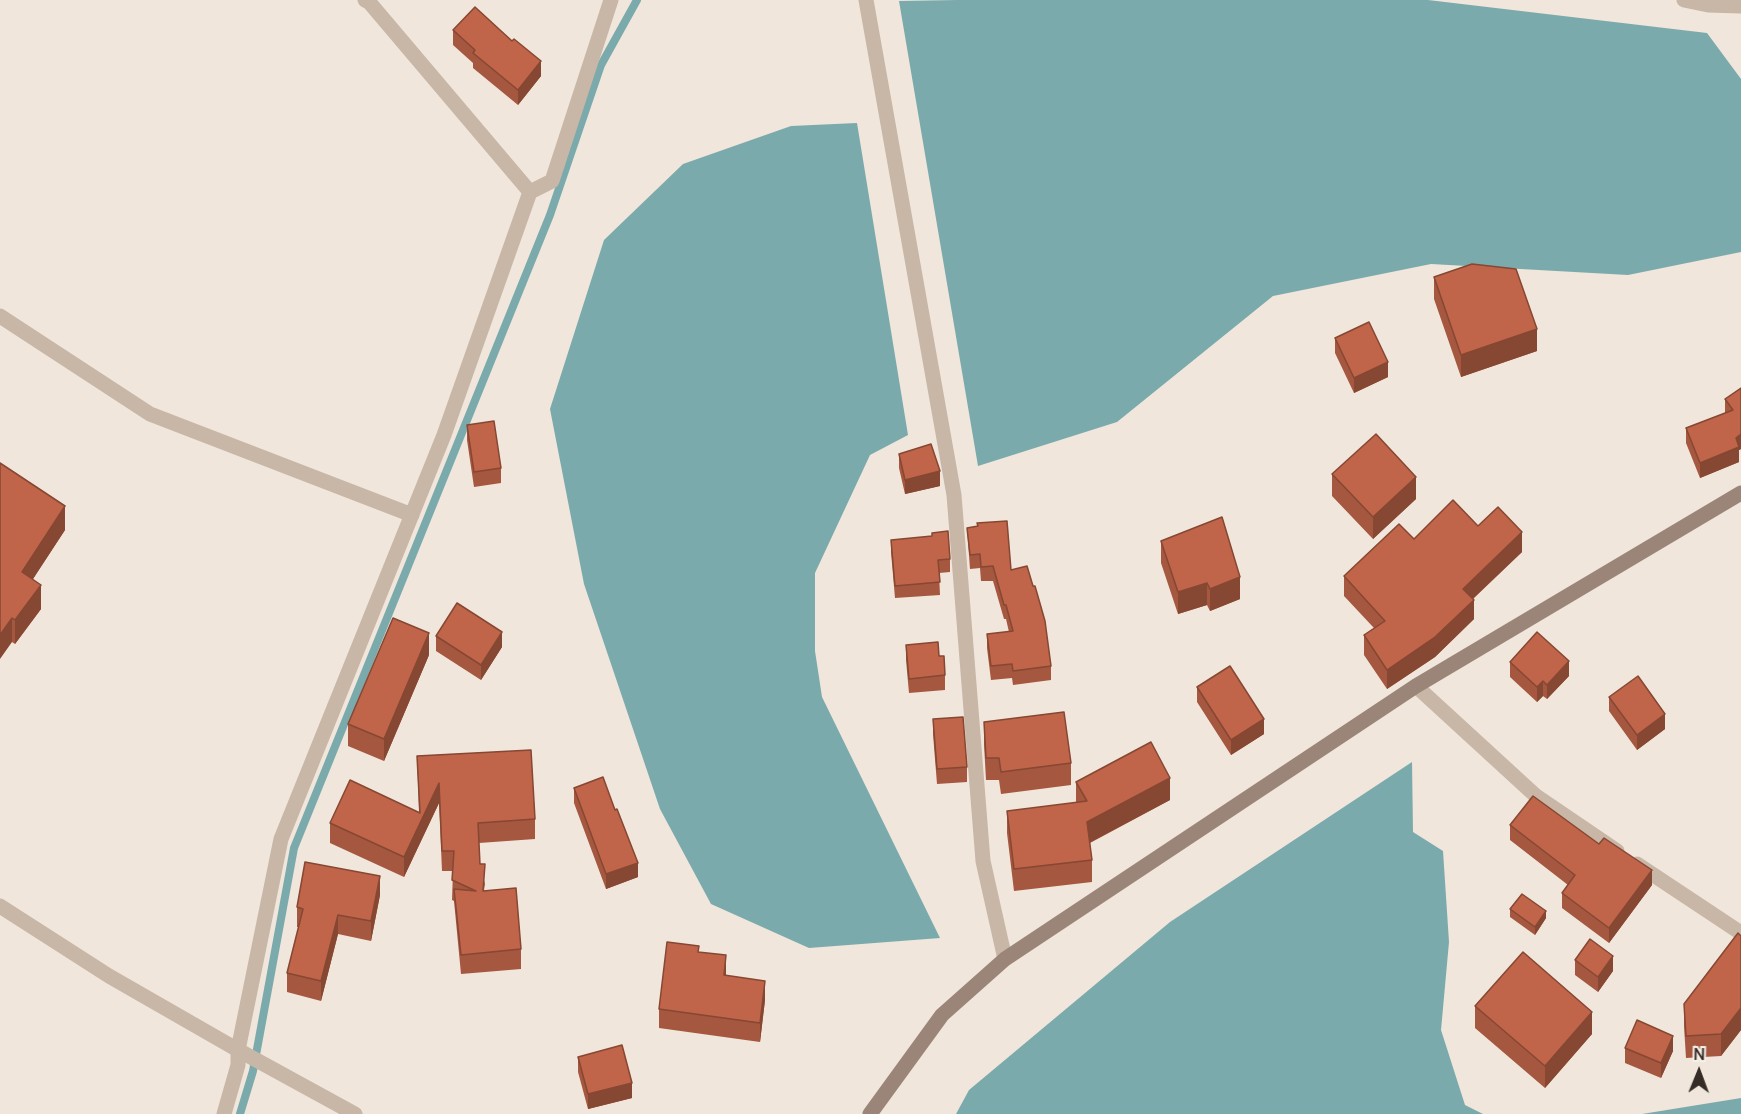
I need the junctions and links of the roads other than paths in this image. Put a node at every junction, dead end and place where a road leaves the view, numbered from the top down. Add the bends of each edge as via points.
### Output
1 (365, 0) edge
2 (611, 0) edge
3 (866, 0) edge
4 (1684, 0) edge
5 (1741, 6) edge
6 (530, 192) junction
7 (0, 316) edge
8 (1741, 493) edge
9 (412, 515) junction
10 (1416, 686) junction
11 (0, 906) edge
12 (1741, 933) edge
13 (1005, 958) junction
14 (238, 1050) junction
15 (224, 1114) edge
16 (355, 1114) edge
17 (870, 1114) edge

1 - 6 street
2 - 6 street via 552,181
3 - 13 street via 954,495 983,861
4 - 5 street
6 - 9 street
7 - 9 street via 150,414
8 - 10 street
9 - 14 street via 281,839
10 - 12 street via 1536,796
10 - 13 street
11 - 14 street via 109,976
13 - 17 street via 942,1015
14 - 15 street via 238,1065
14 - 16 street

